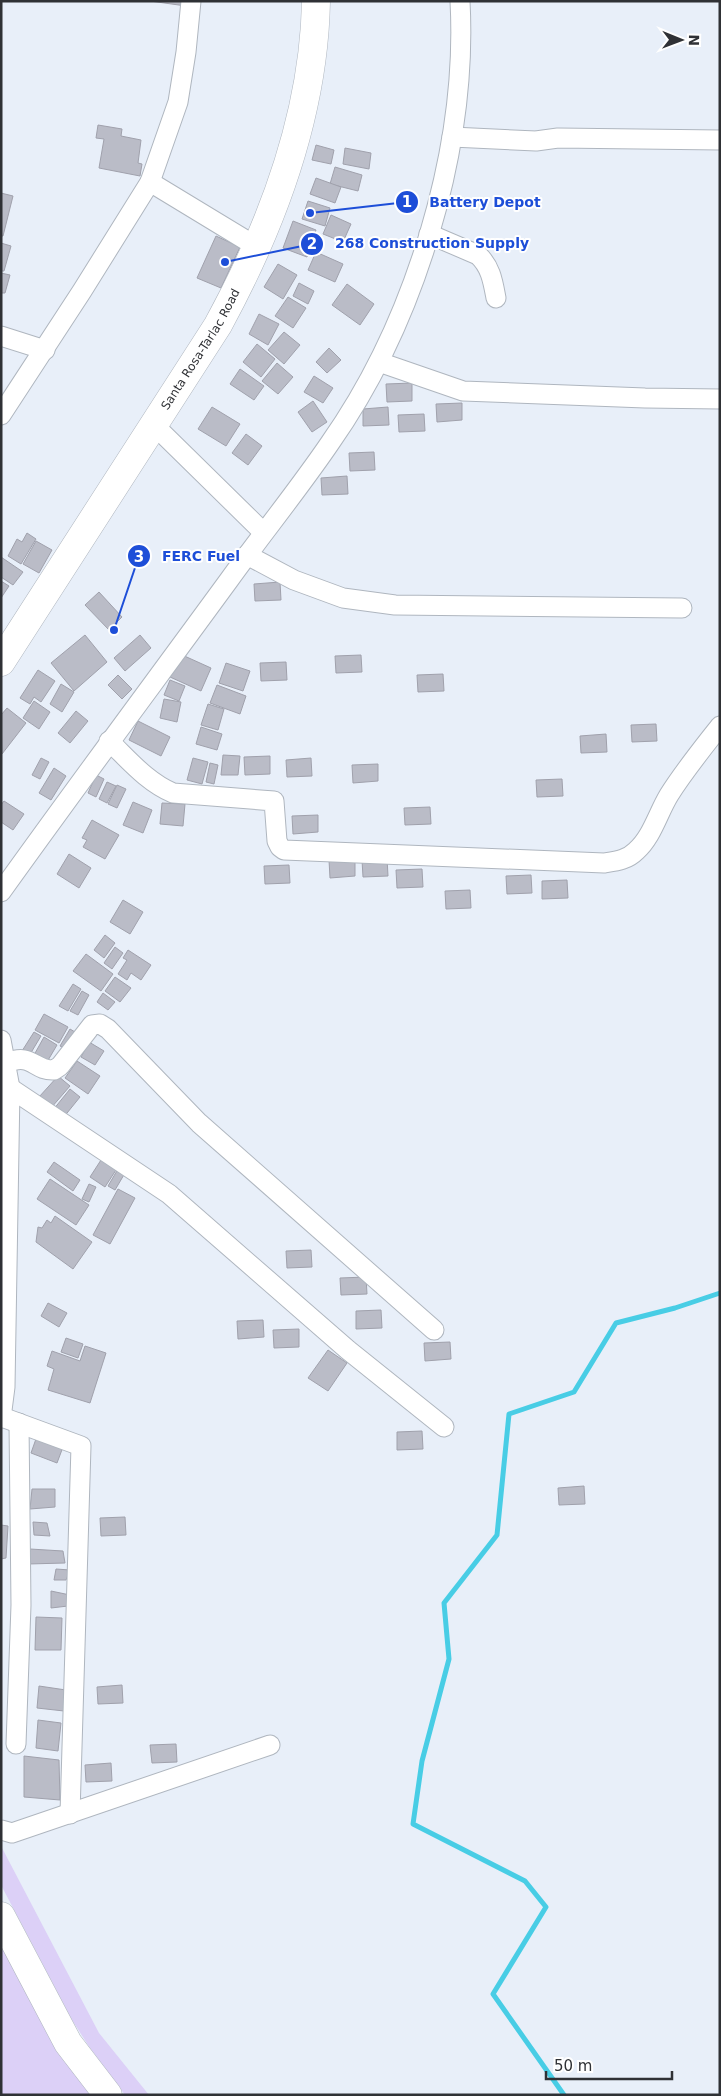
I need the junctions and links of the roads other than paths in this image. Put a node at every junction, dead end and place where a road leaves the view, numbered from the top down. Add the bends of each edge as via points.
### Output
1 (191, 1) edge
2 (316, 1) edge
3 (460, 1) edge
4 (452, 137) junction
5 (720, 140) edge
6 (150, 182) junction
7 (429, 234) junction
8 (256, 246) junction
9 (496, 298) dead end
10 (1, 336) edge
11 (45, 350) junction
12 (379, 362) junction
13 (720, 398) edge
14 (1, 416) edge
15 (154, 425) junction
16 (263, 532) junction
17 (247, 555) junction
18 (682, 608) dead end
19 (1, 662) edge
20 (720, 726) edge
21 (109, 741) junction
22 (1, 892) edge
23 (1, 1040) edge
24 (6, 1063) junction
25 (10, 1088) junction
26 (434, 1330) dead end
27 (7, 1420) edge
28 (444, 1427) dead end
29 (16, 1744) dead end
30 (270, 1745) dead end
31 (70, 1814) junction
32 (1, 1830) edge
33 (1, 1916) edge
34 (108, 2095) edge

1 - 6 street via 178,102
2 - 8 highway, Santa Rosa-Tarlac Road via 300,118 286,170
3 - 4 street via 458,87
4 - 5 street via 536,141 558,138
4 - 7 street
6 - 8 street
6 - 11 street
7 - 9 street via 483,259 492,276
7 - 12 street via 423,258
8 - 15 highway, Santa Rosa-Tarlac Road via 218,325
10 - 11 street
11 - 14 street
12 - 13 street via 463,391
12 - 16 street via 331,442
15 - 16 street
15 - 19 highway, Santa Rosa-Tarlac Road
16 - 17 street
17 - 18 street via 294,580 343,598 396,605
17 - 21 street
20 - 21 street via 677,784 641,846 629,857 604,863 284,850 277,841 274,801 173,793 149,779
21 - 22 street
23 - 24 street
24 - 25 street
24 - 26 street via 25,1059 44,1069 54,1070 92,1025 108,1028 199,1123
25 - 27 street
25 - 28 street via 169,1194 348,1350
27 - 29 street via 21,1605
27 - 31 street via 81,1446
30 - 31 street
31 - 32 street via 12,1833
33 - 34 highway via 68,2043

